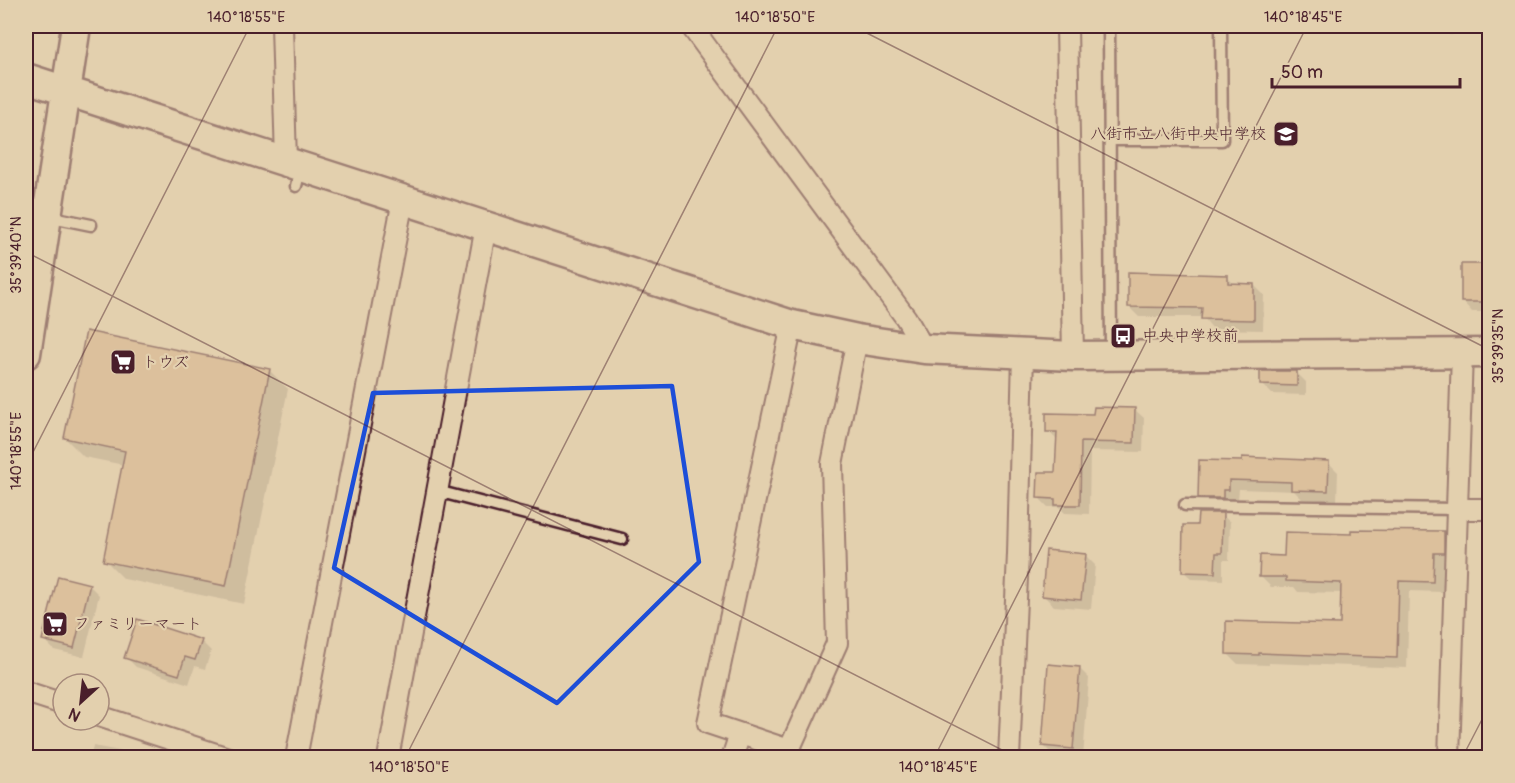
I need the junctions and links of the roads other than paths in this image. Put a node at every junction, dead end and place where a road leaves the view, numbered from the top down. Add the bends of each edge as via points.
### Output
1 (76, 26) edge
2 (282, 26) edge
3 (691, 26) edge
4 (1067, 26) edge
5 (1109, 26) edge
6 (1221, 26) edge
7 (26, 78) edge
8 (67, 90) junction
9 (1110, 140) junction
10 (294, 171) junction
11 (403, 200) junction
12 (47, 216) junction
13 (91, 225) dead end
14 (486, 226) junction
15 (28, 317) edge
16 (792, 326) junction
17 (857, 339) junction
18 (924, 349) junction
19 (1476, 353) edge
20 (26, 354) edge
21 (1023, 354) junction
22 (1073, 356) junction
23 (1112, 356) junction
24 (437, 491) junction
25 (1185, 505) dead end
26 (1457, 509) junction
27 (1490, 509) edge
28 (622, 539) dead end
29 (26, 692) edge
30 (51, 701) edge
31 (111, 720) edge
32 (740, 734) junction
33 (228, 758) edge
34 (296, 758) edge
35 (388, 758) edge
36 (732, 758) edge
37 (1009, 758) edge
38 (1449, 758) edge

1 - 8 street
2 - 10 street
3 - 18 street via 906,318
4 - 22 street
5 - 9 lane
6 - 9 lane via 1222,140
7 - 8 street
8 - 10 street
8 - 12 street
9 - 23 lane
10 - 11 street
11 - 14 street
11 - 34 street
12 - 13 lane
12 - 15 street
14 - 16 street
14 - 24 street
15 - 20 street
16 - 17 street
16 - 32 street via 708,723
17 - 18 street
17 - 32 street via 832,464 837,643 789,750
18 - 21 street
19 - 23 street
19 - 26 street
21 - 22 street
21 - 37 street
22 - 23 street
24 - 28 lane
24 - 35 street
25 - 26 lane
26 - 27 street
26 - 38 street
29 - 30 street
31 - 33 street
32 - 36 street

